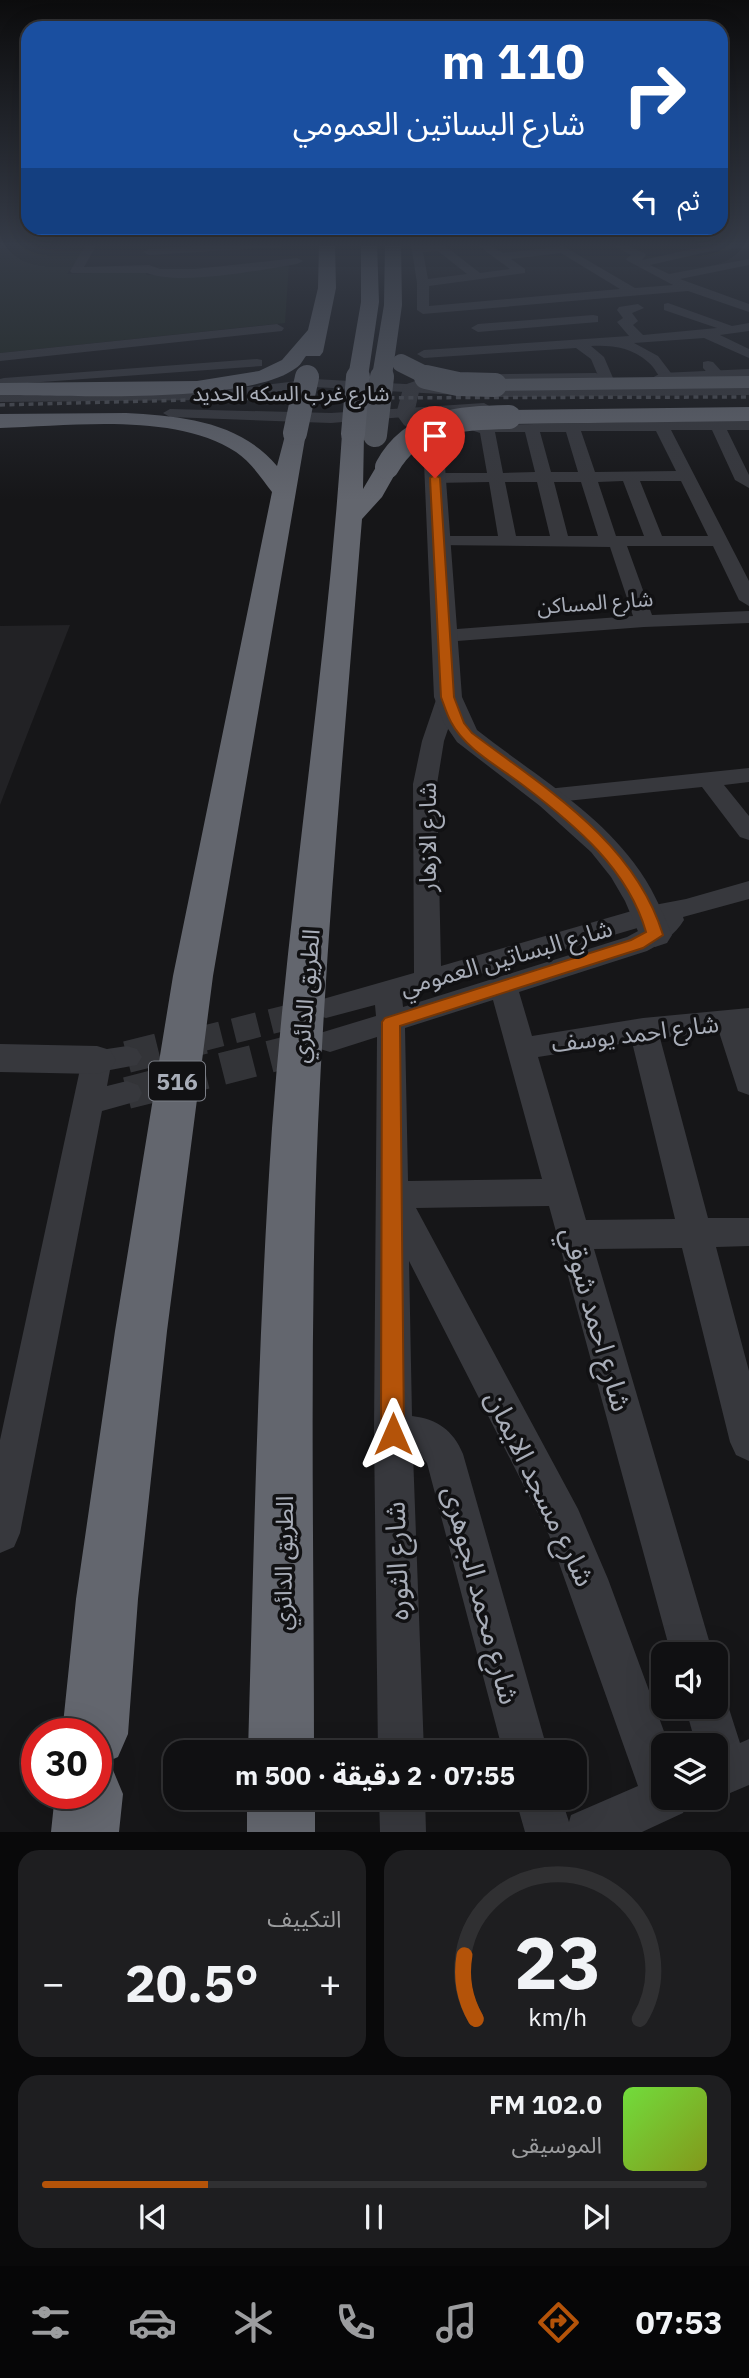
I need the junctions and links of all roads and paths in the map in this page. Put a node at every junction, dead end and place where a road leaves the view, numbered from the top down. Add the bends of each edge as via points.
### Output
1 (263, 329) edge
2 (319, 329) edge
3 (320, 329) edge
4 (366, 329) edge
5 (393, 329) edge
6 (479, 329) edge
7 (606, 329) edge
8 (630, 329) edge
9 (680, 329) edge
10 (738, 329) edge
11 (731, 331) joint
12 (706, 334) junction
13 (687, 336) junction
14 (640, 339) junction
15 (616, 340) junction
16 (578, 343) junction
17 (498, 349) junction
18 (429, 350) dead end
19 (749, 354) edge
20 (394, 355) junction
21 (671, 355) dead end
22 (0, 357) edge
23 (597, 357) junction
24 (650, 357) junction
25 (551, 359) dead end
26 (257, 363) dead end
27 (749, 374) edge
28 (667, 377) junction
29 (606, 378) junction
30 (0, 382) edge
31 (749, 382) edge
32 (0, 389) edge
33 (410, 389) junction
34 (749, 391) edge
35 (0, 398) edge
36 (749, 404) edge
37 (0, 413) edge
38 (405, 414) junction
39 (749, 414) edge
40 (0, 421) edge
41 (717, 425) junction
42 (749, 425) edge
43 (661, 426) junction
44 (531, 427) junction
45 (572, 427) junction
46 (487, 428) junction
47 (432, 435) junction
48 (367, 448) junction
49 (686, 476) junction
50 (588, 477) junction
51 (630, 477) junction
52 (435, 478) junction
53 (545, 478) junction
54 (496, 479) junction
55 (749, 483) edge
56 (284, 491) junction
57 (439, 541) junction
58 (655, 541) junction
59 (719, 541) junction
60 (508, 542) junction
61 (561, 542) junction
62 (613, 542) junction
63 (749, 600) edge
64 (644, 621) junction
65 (744, 621) edge
66 (444, 636) junction
67 (448, 697) junction
68 (749, 775) edge
69 (708, 779) junction
70 (547, 796) junction
71 (749, 832) edge
72 (749, 890) edge
73 (652, 925) junction
74 (428, 980) junction
75 (503, 985) junction
76 (389, 1007) junction
77 (326, 1008) tunnel mouth
78 (739, 1020) edge
79 (643, 1029) junction
80 (330, 1041) tunnel mouth
81 (521, 1049) junction
82 (0, 1058) edge
83 (112, 1059) joint
84 (749, 1083) edge
85 (127, 1093) tunnel mouth
86 (88, 1103) junction
87 (561, 1192) junction
88 (392, 1195) junction
89 (749, 1232) edge
90 (695, 1233) junction
91 (573, 1235) junction
92 (393, 1434) junction
93 (749, 1442) edge
94 (0, 1533) edge
95 (689, 1642) edge
96 (96, 1718) edge
97 (712, 1719) edge
98 (281, 1740) edge
99 (401, 1740) edge
100 (523, 1740) edge
101 (651, 1757) edge
102 (730, 1770) edge
103 (651, 1803) edge
104 (87, 1809) edge
105 (281, 1810) edge
106 (402, 1810) edge
107 (542, 1810) edge
108 (85, 1832) edge
109 (281, 1832) edge
110 (403, 1832) edge
111 (548, 1832) edge
112 (588, 1832) edge

1 - 22 street
2 - 32 highway via 289,364 234,383
3 - 56 highway, 516, bridge
4 - 48 highway, الطريق الدائري, bridge via 358,377
5 - 20 highway
6 - 17 street
7 - 15 street
8 - 14 street
9 - 13 street
10 - 11 street
11 - 12 street
12 - 13 street
12 - 19 street
13 - 14 street
14 - 15 street
15 - 16 street
15 - 24 street
16 - 17 street
16 - 23 street
17 - 18 street
20 - 31 highway, bridge via 415,372 437,380 480,385
20 - 48 highway, bridge via 382,376
21 - 24 street
23 - 25 street
23 - 29 street
24 - 28 street
26 - 30 street
27 - 28 street via 713,370
28 - 29 street
29 - 33 street via 440,379
33 - 34 street
33 - 35 street via 304,383 208,396
33 - 38 street
36 - 38 street, شارع غرب السكه الحديد via 481,407
37 - 38 street, شارع غرب السكه الحديد via 161,412 293,418
38 - 47 street
39 - 48 highway, bridge via 492,417 430,428 408,438 394,452
40 - 56 highway via 150,421 195,427 245,447
41 - 42 street
41 - 43 street
41 - 55 street via 743,480
43 - 45 street
43 - 49 street
44 - 45 street
44 - 46 street
44 - 53 street
45 - 50 street
46 - 47 street
46 - 54 street
47 - 52 street, شارع الازهار
48 - 98 highway, الطريق الدائري via 349,518 295,1127 287,1324
49 - 51 street
49 - 59 street
50 - 51 street
50 - 53 street
50 - 62 street
51 - 58 street
52 - 54 street
52 - 57 street, شارع الازهار
53 - 54 street
53 - 61 street
54 - 60 street
56 - 96 highway, 516 via 185,1028 141,1331
57 - 60 street
57 - 66 street, شارع الازهار
58 - 59 street
58 - 62 street
59 - 63 street
60 - 61 street
61 - 62 street
62 - 64 street
64 - 65 street, شارع المساكن
64 - 66 street, شارع المساكن
66 - 67 street, شارع الازهار
67 - 70 street, شارع الازهار via 467,736
67 - 74 street, شارع الازهار via 425,784
68 - 69 street
69 - 70 street
69 - 71 street
70 - 73 street, شارع الازهار via 613,856 634,884
72 - 73 street, شارع البساتين العمومي via 686,908
73 - 74 street, شارع البساتين العمومي
73 - 75 street, شارع البساتين العمومي via 637,944
74 - 76 street, شارع البساتين العمومي
75 - 76 street, شارع البساتين العمومي
75 - 81 street, شارع احمد شوقي
76 - 77 street, شارع البساتين العمومي
76 - 80 street, شارع البساتين العمومي
76 - 88 street, شارع الثوره
78 - 79 street, شارع احمد يوسف
78 - 84 street
79 - 81 street, شارع احمد يوسف
79 - 90 street
81 - 87 street, شارع احمد شوقي
82 - 83 street
83 - 86 street
85 - 86 street
86 - 94 street
87 - 88 street
87 - 91 street, شارع احمد شوقي
88 - 92 street, شارع الثوره
88 - 101 street, شارع مسجد الايمان via 564,1523
89 - 90 street
90 - 91 street
90 - 93 street
91 - 95 street, شارع احمد شوقي
92 - 99 street, شارع الثوره
92 - 100 street, شارع محمد الجوهرى via 432,1439 444,1454
97 - 102 street
103 - 112 street
104 - 108 highway
105 - 109 highway
106 - 110 street
107 - 111 street

